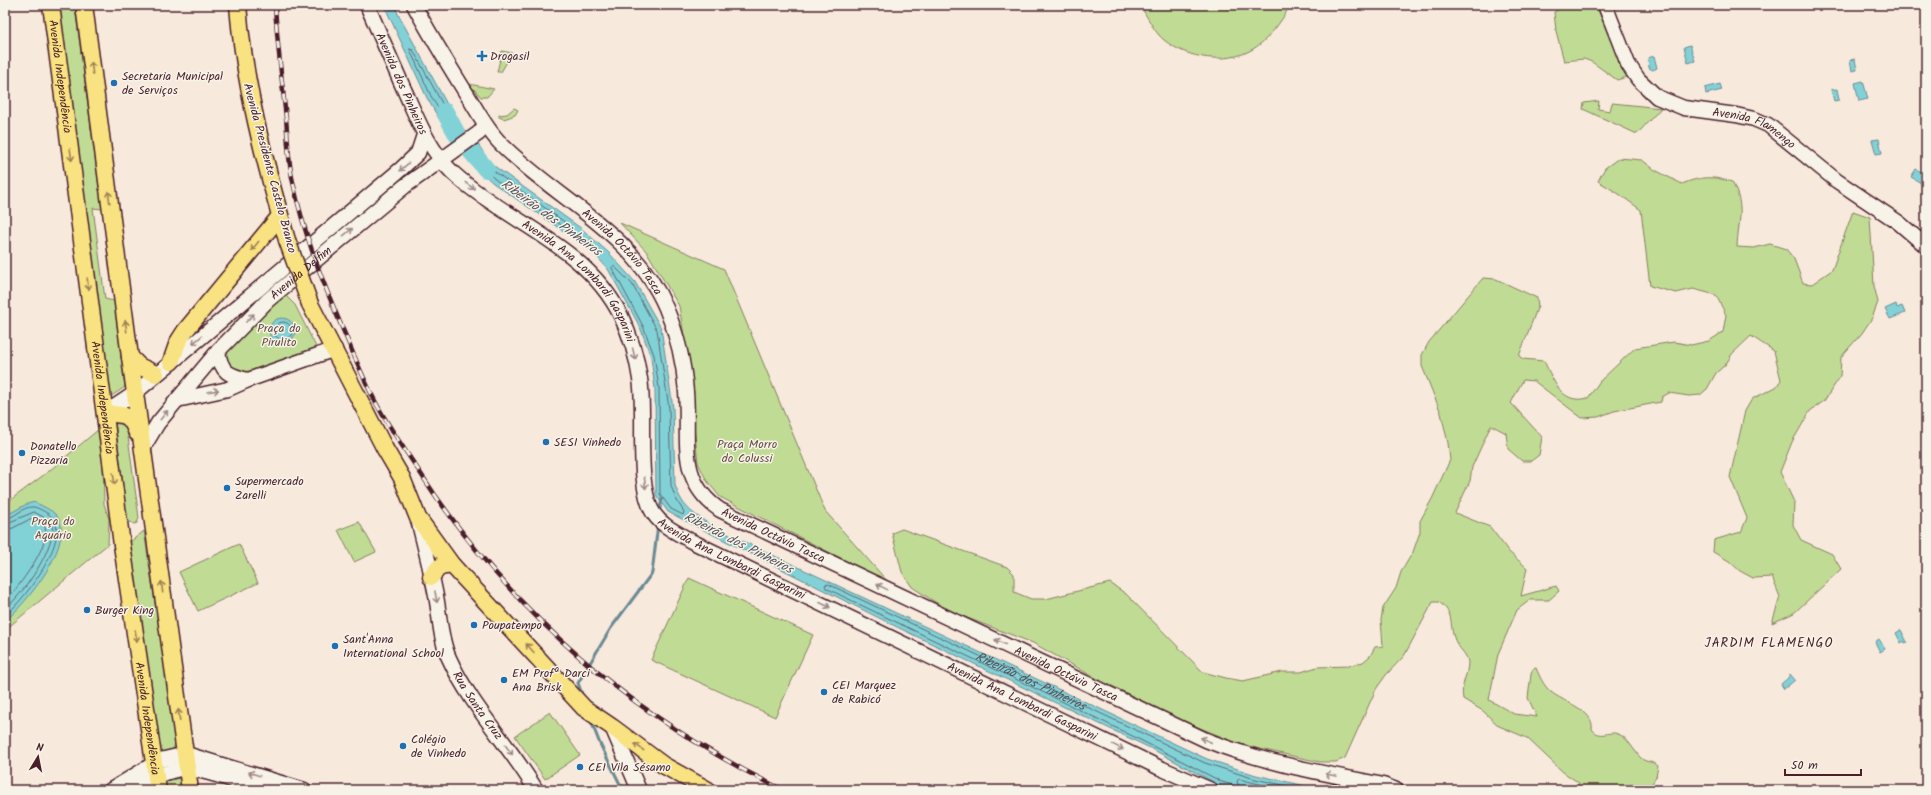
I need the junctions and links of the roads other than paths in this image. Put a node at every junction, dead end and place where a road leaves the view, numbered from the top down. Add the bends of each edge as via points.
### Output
1 (51, 5) edge
2 (84, 5) edge
3 (238, 5) edge
4 (367, 5) edge
5 (414, 5) edge
6 (1605, 5) edge
7 (482, 129) junction
8 (424, 134) junction
9 (447, 156) junction
10 (280, 216) junction
11 (1926, 246) edge
12 (335, 349) junction
13 (218, 351) junction
14 (130, 357) junction
15 (171, 362) junction
16 (156, 374) junction
17 (248, 380) junction
18 (135, 393) junction
19 (177, 400) junction
20 (105, 413) junction
21 (143, 448) junction
22 (418, 518) junction
23 (452, 565) junction
24 (431, 576) junction
25 (612, 727) junction
26 (186, 761) junction
27 (156, 777) edge
28 (297, 789) edge
29 (112, 790) edge
30 (135, 790) edge
31 (190, 790) edge
32 (262, 790) edge
33 (536, 790) edge
34 (640, 790) edge
35 (708, 790) edge
36 (1211, 790) edge
37 (1396, 790) edge

1 -> 20 main road, Avenida Independência
14 -> 2 main road
3 - 10 main road, Avenida Presidente Castelo Branco via 243,61 250,100
4 - 8 street, Avenida dos Pinheiros
5 - 7 street, Avenida Octávio Tasca
6 - 11 street, Avenida Flamengo via 1628,64 1638,79 1657,97 1684,108 1736,115 1768,125 1836,181 1898,222
7 - 9 street, Avenida Delfim
37 -> 7 street, Avenida Octávio Tasca via 1383,785 1266,761 1206,740 711,504 696,488 689,466 686,393 680,355 666,308 647,273 625,246
8 - 9 street, Avenida dos Pinheiros
8 -> 15 street, Avenida Delfim via 418,153 412,160
13 -> 9 street, Avenida Delfim via 268,300 405,186
9 -> 36 street, Avenida Ana Lombardi Gasparini via 454,173 474,189 583,264 601,285 620,315 632,345 640,380 644,485 648,503 664,525 691,541 878,632
10 - 12 main road, Avenida Presidente Castelo Branco, bridge via 310,304
10 -> 15 main road via 185,330
12 - 17 street
12 - 22 main road, Avenida Presidente Castelo Branco via 402,478
13 - 17 street via 225,371 232,376
13 - 19 street, Avenida Delfim
14 - 16 main road via 139,366
14 - 18 main road
15 - 16 street, Avenida Delfim
16 - 18 street, Avenida Delfim
19 -> 17 street via 228,389
18 - 20 street, Avenida Delfim
18 - 21 main road
21 -> 19 street, Avenida Delfim via 158,423
20 - 21 main road via 128,416
20 -> 27 main road, Avenida Independência
26 -> 21 main road
22 - 23 main road, Avenida Presidente Castelo Branco
22 - 24 street, Rua Santa Cruz
23 - 24 main road via 439,567
25 -> 23 main road, Avenida Presidente Castelo Branco via 584,708
24 -> 33 street, Rua Santa Cruz via 448,657 458,676
25 - 34 street
35 -> 25 main road, Avenida Presidente Castelo Branco via 663,765
26 - 27 street via 177,770
28 -> 26 street
26 - 31 main road
26 - 32 street via 218,776
27 - 29 street
27 - 30 street

